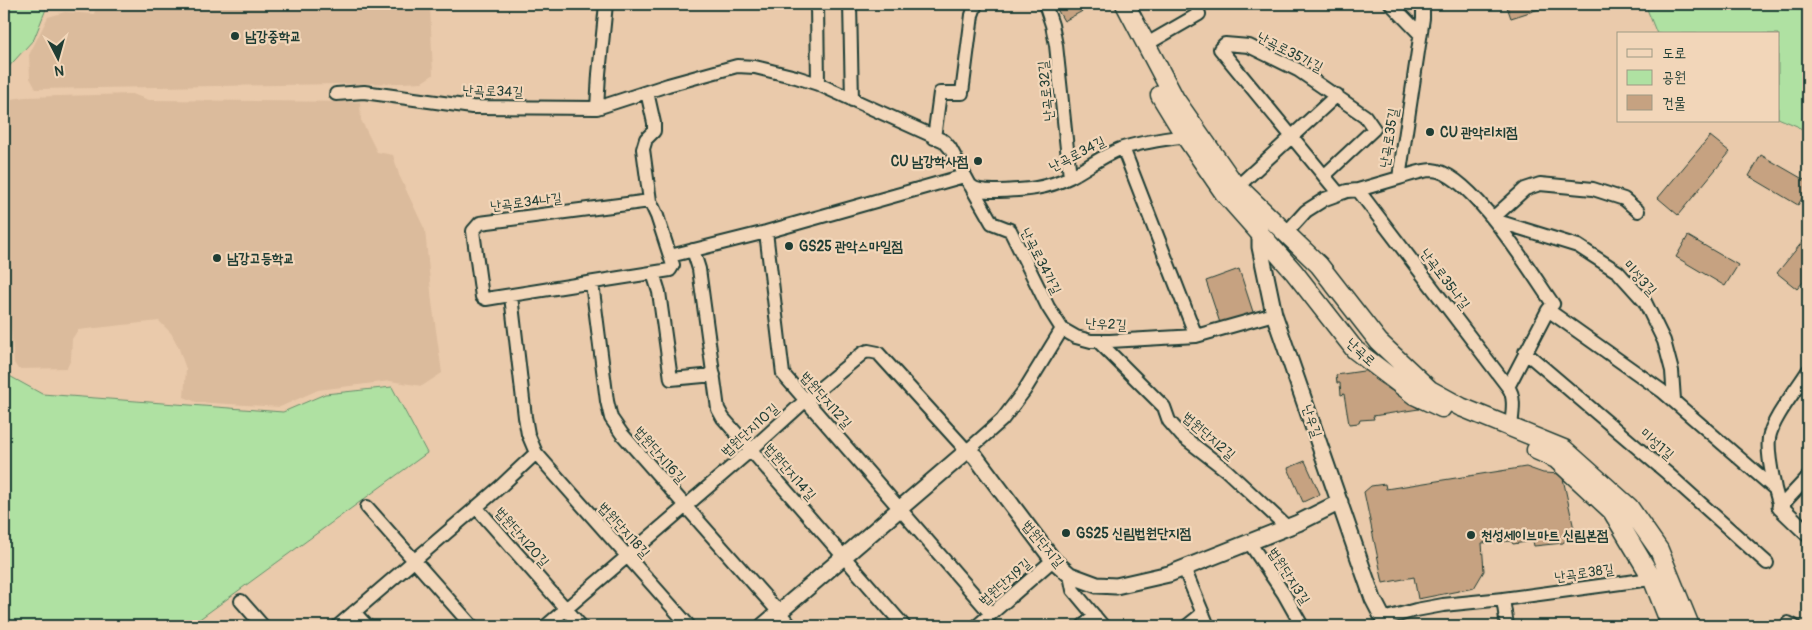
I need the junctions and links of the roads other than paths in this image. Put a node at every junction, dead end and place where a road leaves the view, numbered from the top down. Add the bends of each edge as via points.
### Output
1 (606, 4) edge
2 (817, 4) edge
3 (850, 4) edge
4 (976, 4) edge
5 (1045, 4) edge
6 (1112, 4) edge
7 (1125, 4) edge
8 (1391, 4) edge
9 (1423, 4) edge
10 (1197, 9) edge
11 (1420, 34) junction
12 (1147, 44) junction
13 (818, 84) junction
14 (648, 92) junction
15 (336, 94) dead end
16 (1337, 95) junction
17 (852, 100) junction
18 (598, 108) junction
19 (1192, 135) junction
20 (1292, 136) junction
21 (934, 138) junction
22 (1123, 148) junction
23 (964, 176) junction
24 (1324, 176) junction
25 (1070, 177) junction
26 (1399, 178) junction
27 (1237, 186) junction
28 (972, 188) junction
29 (1358, 190) junction
30 (1339, 194) junction
31 (650, 201) junction
32 (1262, 210) junction
33 (1638, 211) dead end
34 (1494, 219) junction
35 (766, 232) junction
36 (1286, 233) junction
37 (1260, 235) junction
38 (694, 250) junction
39 (670, 256) junction
40 (653, 273) junction
41 (592, 283) junction
42 (510, 296) junction
43 (1548, 310) junction
44 (1274, 314) junction
45 (1062, 329) junction
46 (1196, 336) junction
47 (1098, 341) junction
48 (1525, 352) junction
49 (1808, 371) edge
50 (714, 375) junction
51 (1508, 387) junction
52 (806, 400) junction
53 (1674, 400) junction
54 (1511, 427) junction
55 (751, 450) junction
56 (967, 451) junction
57 (536, 453) junction
58 (1808, 477) edge
59 (1775, 489) junction
60 (1340, 502) junction
61 (367, 506) dead end
62 (476, 507) junction
63 (685, 507) junction
64 (1780, 507) junction
65 (900, 508) junction
66 (1287, 527) junction
67 (1808, 534) edge
68 (1249, 542) junction
69 (628, 557) junction
70 (844, 557) junction
71 (1053, 560) junction
72 (414, 561) junction
73 (1767, 563) dead end
74 (1184, 568) junction
75 (1070, 575) junction
76 (1670, 576) junction
77 (1652, 578) junction
78 (1502, 599) junction
79 (242, 601) dead end
80 (566, 610) junction
81 (354, 612) junction
82 (779, 612) junction
83 (991, 614) junction
84 (1202, 614) junction
85 (1099, 621) edge
86 (1385, 623) edge
87 (263, 626) edge
88 (338, 626) edge
89 (367, 626) edge
90 (472, 626) edge
91 (546, 626) edge
92 (581, 626) edge
93 (690, 626) edge
94 (763, 626) edge
95 (791, 626) edge
96 (904, 626) edge
97 (977, 626) edge
98 (1084, 626) edge
99 (1187, 626) edge
100 (1208, 626) edge
101 (1302, 626) edge
102 (1507, 626) edge
103 (1671, 626) edge
104 (1690, 626) edge
105 (1787, 626) edge
106 (1794, 626) edge

1 - 18 street
2 - 13 street
3 - 17 street
4 - 21 street via 962,93 940,93
5 - 25 street, 난곡로32길 via 1056,45
6 - 19 main road, 난곡로 via 1165,104
7 - 12 main road, 난곡로
8 - 11 street
9 - 11 street, 난곡로35길
10 - 12 street
11 - 26 street, 난곡로35길
12 - 19 main road, 난곡로
13 - 14 street, 난곡로34길 via 755,67 737,66
13 - 17 street, 난곡로34길
14 - 18 street, 난곡로34길
14 - 31 street via 654,132 646,139 643,149
15 - 18 street, 난곡로34길 via 364,92 472,107
16 - 20 street
16 - 20 street, 난곡로35가길 via 1270,55 1249,46 1225,44 1220,49
16 - 24 street, 난곡로35가길 via 1365,116 1374,130
17 - 21 street, 난곡로34길
19 - 22 street, 난곡로34길
19 - 27 main road, 난곡로
19 - 37 main road, 난곡로 via 1224,193
20 - 24 street, 난곡로35가길
20 - 27 street
21 - 23 street, 난곡로34길 via 944,141 950,148
22 - 25 street, 난곡로34길
22 - 46 street
23 - 28 street, 난곡로34길
23 - 35 street
24 - 30 street, 난곡로35가길
25 - 28 street, 난곡로34길 via 1031,190
26 - 29 street, 난곡로35길
26 - 34 street via 1432,170 1444,174 1456,180
27 - 32 main road, 난곡로
28 - 45 street, 난곡로34가길 via 992,223 1010,230
29 - 30 street, 난곡로35길
29 - 51 street, 난곡로35나길
30 - 36 street, 난곡로35길 via 1306,211
31 - 39 street
31 - 42 street, 난곡로34나길 via 480,223 473,231 482,297
32 - 36 main road, 난곡로
32 - 37 street, 난우길
33 - 34 street via 1624,199 1592,189 1540,184 1525,189
34 - 43 street via 1554,304
34 - 53 street, 미성3길 via 1578,246 1618,272 1645,302 1664,341 1672,372
35 - 38 street
35 - 52 street, 법원단지12길 via 783,374
36 - 54 main road, 난곡로 via 1319,265 1379,342 1430,390
37 - 44 street, 난우길
37 - 77 main road, 난곡로 via 1294,272 1355,350 1414,395 1556,459 1612,510
38 - 39 street
38 - 50 street, 법원단지14길
39 - 40 street, 난곡로34나길 via 673,265 670,270
40 - 41 street, 난곡로34나길
40 - 50 street via 659,292 671,378
41 - 42 street, 난곡로34나길
41 - 63 street, 법원단지16길 via 611,418
42 - 57 street, 법원단지18길 via 525,417
43 - 48 street
43 - 53 street
44 - 46 street, 난우2길
44 - 60 street, 난우길
45 - 47 street, 난우2길 via 1076,337
45 - 56 street via 1002,420
46 - 47 street, 난우2길
47 - 66 street, 법원단지2길 via 1164,407 1169,421 1182,436 1226,470
48 - 51 street
48 - 73 street, 미성1길 via 1667,472
49 - 59 street via 1772,427 1769,441
50 - 55 street, 법원단지14길 via 718,409
51 - 54 street via 1512,391
52 - 55 street, 법원단지10길
52 - 56 street, 법원단지10길 via 863,352 878,353
52 - 65 street, 법원단지12길
53 - 59 street
54 - 76 main road, 난곡로 via 1564,449 1629,507 1659,550
55 - 63 street, 법원단지10길
55 - 70 street, 법원단지14길
56 - 65 street
56 - 71 street, 법원단지길 via 975,456
57 - 62 street
57 - 69 street, 법원단지18길
58 - 64 street
59 - 64 street
60 - 66 street, 법원단지길
60 - 86 street, 난우길 via 1373,599
61 - 72 street
62 - 72 street, 법원단지20길
62 - 80 street, 법원단지20길
63 - 69 street, 법원단지10길
63 - 82 street, 법원단지16길
64 - 67 street
65 - 70 street
65 - 83 street
66 - 68 street, 법원단지길
68 - 74 street, 법원단지길
68 - 101 street, 법원단지3길
69 - 80 street, 법원단지10길
69 - 93 street, 법원단지18길
70 - 82 street
70 - 96 street, 법원단지14길
71 - 75 street, 법원단지길
71 - 83 street, 법원단지9길
72 - 81 street, 법원단지20길
72 - 90 street
74 - 75 street, 법원단지길 via 1116,586 1098,585
74 - 84 street
75 - 85 street via 1074,590
76 - 77 street, 난곡로38길
76 - 104 main road, 난곡로
77 - 78 street, 난곡로38길
77 - 103 main road, 난곡로
78 - 86 street, 난곡로38길 via 1416,610
78 - 102 street
79 - 87 street
80 - 91 street, 법원단지10길
80 - 92 street, 법원단지20길
81 - 88 street, 법원단지20길
81 - 89 street
82 - 94 street
82 - 95 street
83 - 97 street, 법원단지9길
84 - 99 street
84 - 100 street
85 - 98 street
105 - 106 street via 1788,623

